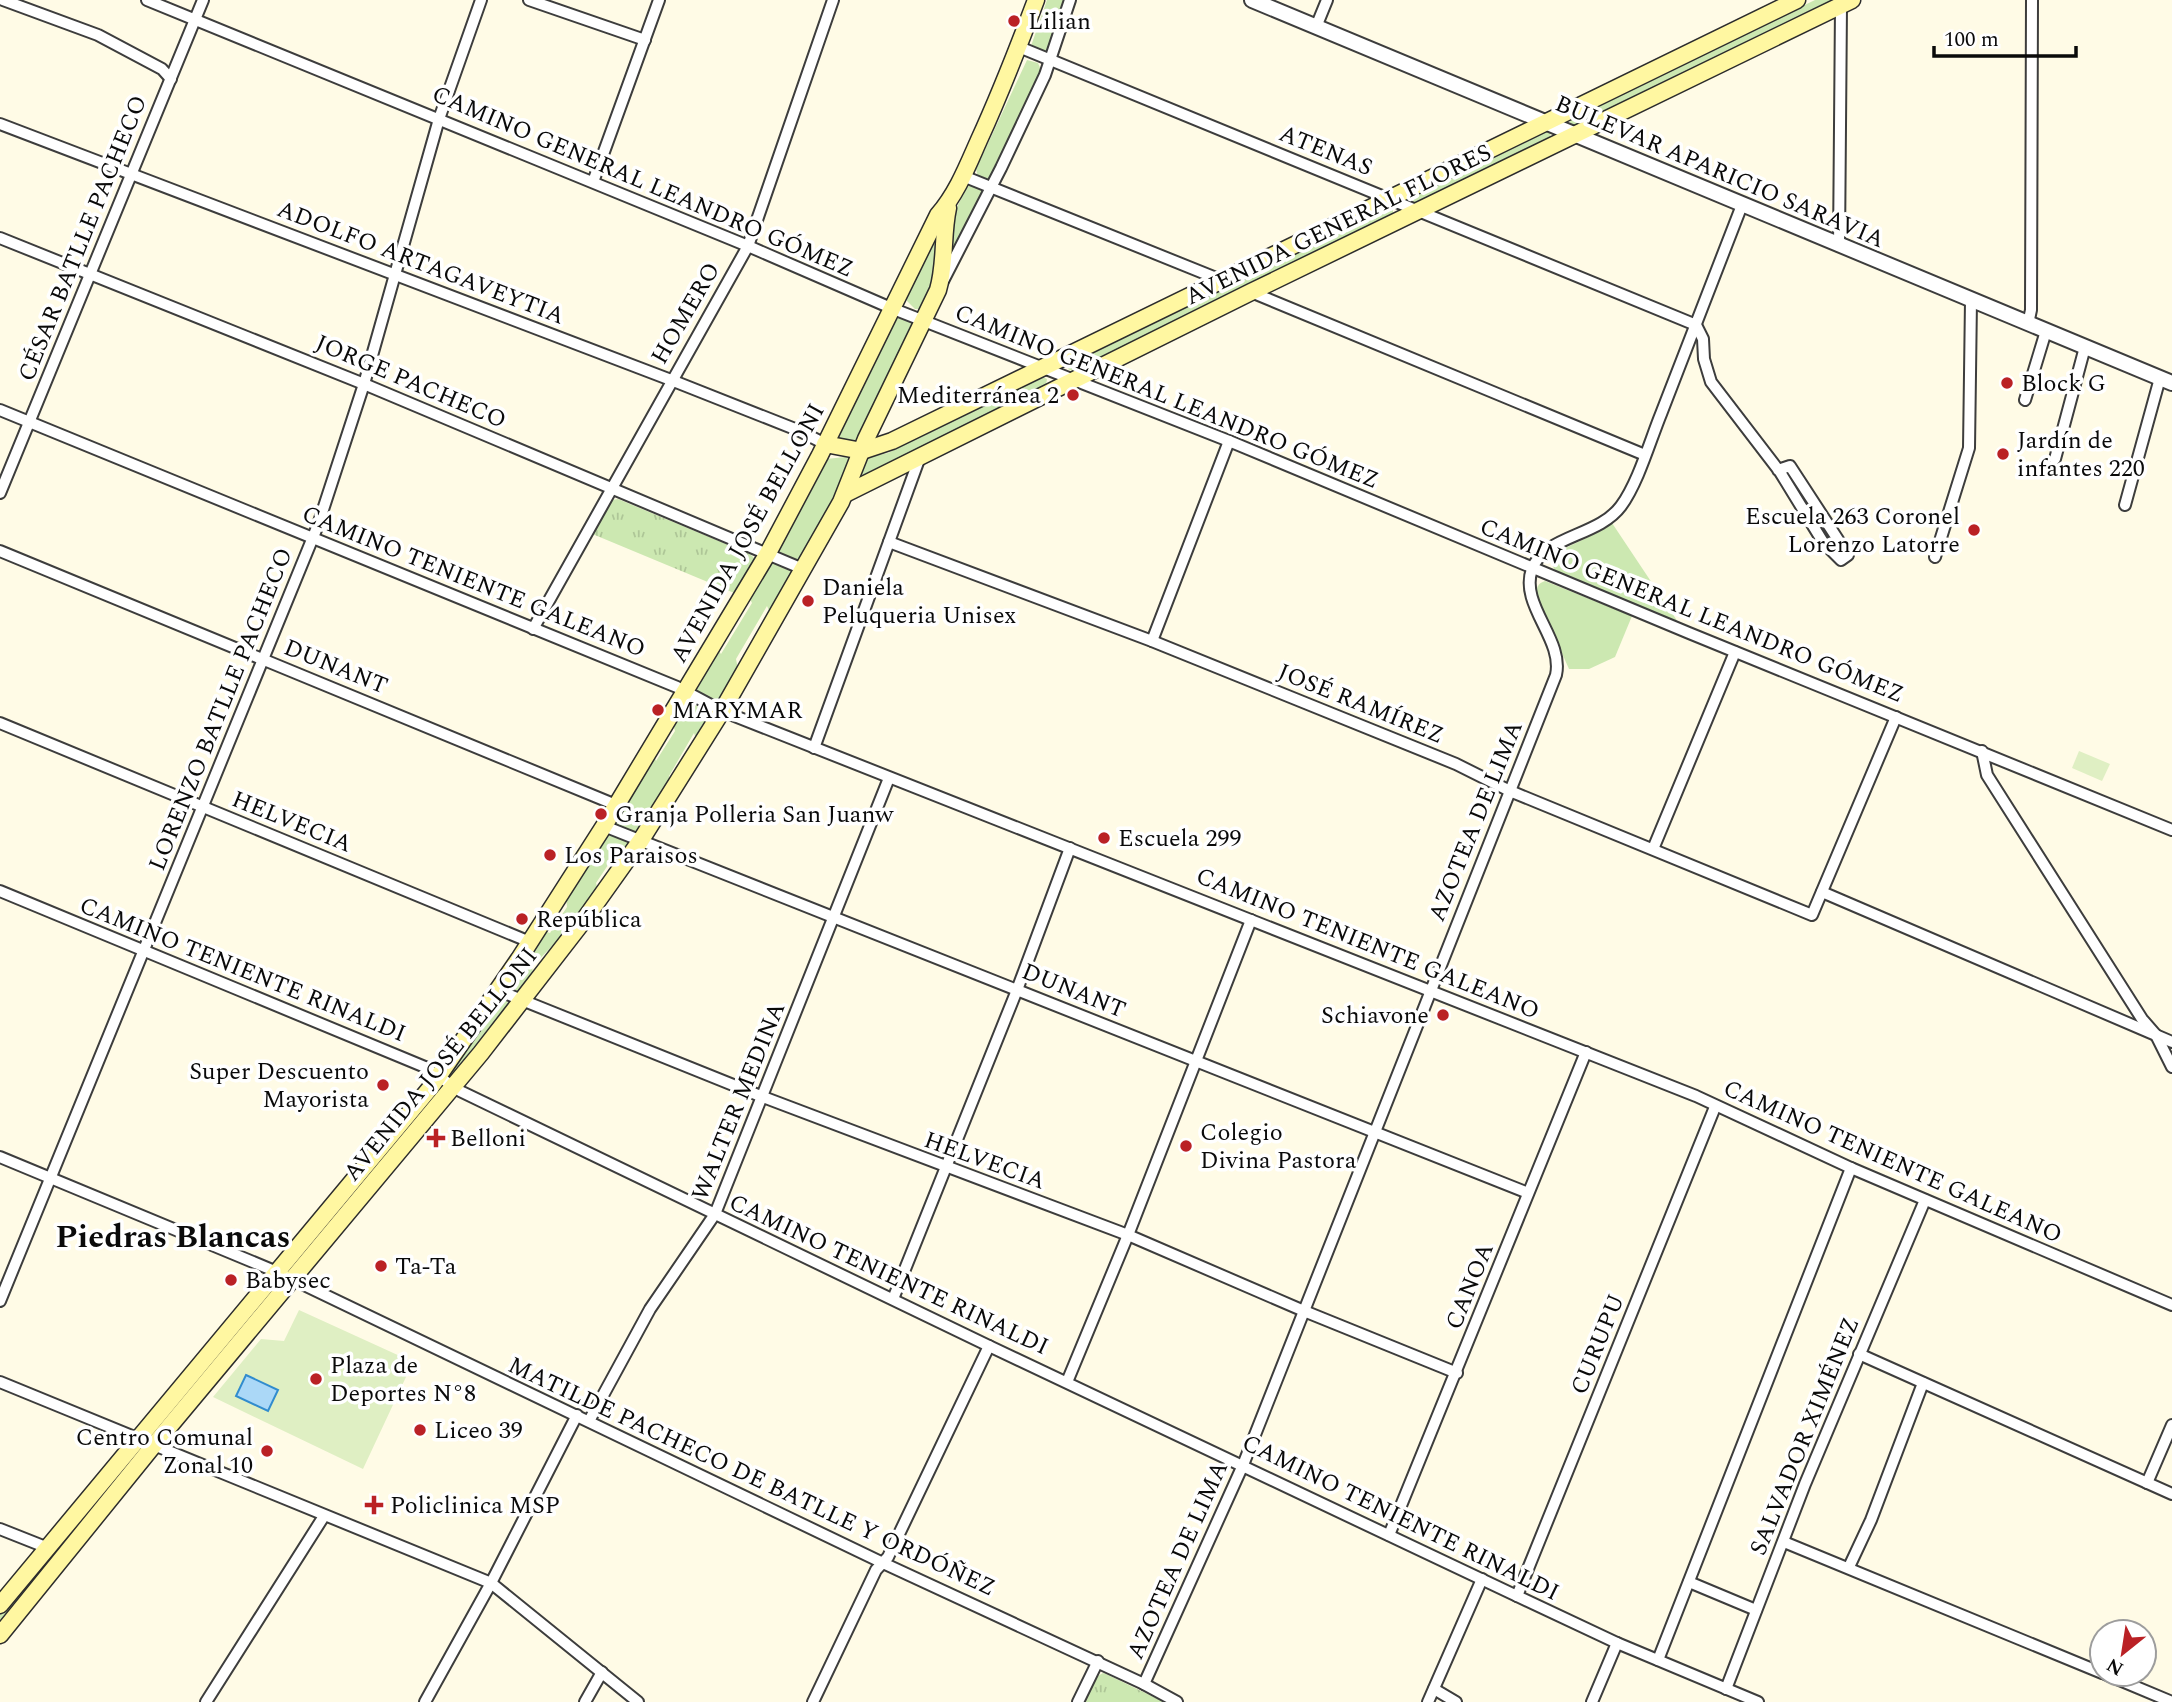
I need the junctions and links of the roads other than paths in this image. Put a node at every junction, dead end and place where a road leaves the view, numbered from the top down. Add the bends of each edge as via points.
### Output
1 (3, 0) edge
2 (147, 0) edge
3 (203, 0) edge
4 (481, 0) edge
5 (529, 0) edge
6 (659, 0) edge
7 (833, 0) edge
8 (1036, 0) edge
9 (1070, 0) edge
10 (1252, 0) edge
11 (1327, 0) edge
12 (1797, 0) edge
13 (2032, 0) edge
14 (1847, 3) edge
15 (195, 19) junction
16 (1316, 27) junction
17 (645, 40) junction
18 (1018, 47) junction
19 (1050, 60) junction
20 (171, 79) junction
21 (439, 119) junction
22 (1547, 123) junction
23 (0, 124) edge
24 (1572, 135) junction
25 (131, 173) junction
26 (963, 176) junction
27 (593, 182) junction
28 (990, 188) junction
29 (1390, 199) junction
30 (950, 201) junction
31 (1742, 205) junction
32 (1419, 211) junction
33 (0, 238) edge
34 (748, 246) junction
35 (1839, 246) junction
36 (90, 274) junction
37 (394, 275) junction
38 (1221, 280) junction
39 (939, 286) junction
40 (1251, 292) junction
41 (1971, 300) junction
42 (891, 308) junction
43 (922, 320) junction
44 (2028, 324) junction
45 (1696, 325) junction
46 (2046, 331) junction
47 (2085, 347) junction
48 (1044, 368) junction
49 (671, 380) junction
50 (1075, 380) junction
51 (2166, 381) edge
52 (364, 384) junction
53 (2025, 400) dead end
54 (0, 410) edge
55 (29, 422) junction
56 (1229, 441) junction
57 (825, 444) junction
58 (862, 451) junction
59 (921, 454) junction
60 (1644, 454) junction
61 (2055, 459) dead end
62 (1778, 470) junction
63 (612, 487) junction
64 (0, 493) edge
65 (845, 494) junction
66 (2125, 505) dead end
67 (313, 537) junction
68 (889, 542) junction
69 (0, 551) edge
70 (768, 553) junction
71 (1935, 557) dead end
72 (1533, 568) junction
73 (803, 569) junction
74 (533, 629) junction
75 (1152, 641) junction
76 (1735, 652) junction
77 (264, 659) junction
78 (685, 692) junction
79 (722, 711) junction
80 (1896, 717) junction
81 (0, 723) edge
82 (814, 748) junction
83 (1982, 751) junction
84 (889, 778) junction
85 (1510, 791) junction
86 (616, 805) junction
87 (202, 807) junction
88 (604, 825) junction
89 (2172, 830) edge
90 (641, 840) junction
91 (1070, 848) junction
92 (1653, 849) junction
93 (0, 891) edge
94 (1822, 892) junction
95 (835, 917) junction
96 (1251, 920) junction
97 (530, 942) junction
98 (143, 950) junction
99 (1017, 989) junction
100 (498, 990) junction
101 (1431, 990) junction
102 (522, 1001) junction
103 (2156, 1035) junction
104 (2172, 1042) edge
105 (1586, 1052) junction
106 (1197, 1061) junction
107 (2172, 1067) edge
108 (439, 1075) junction
109 (454, 1087) junction
110 (763, 1097) junction
111 (1715, 1107) junction
112 (1375, 1133) junction
113 (0, 1157) edge
114 (947, 1168) junction
115 (1851, 1168) junction
116 (50, 1178) junction
117 (1528, 1193) junction
118 (1925, 1200) junction
119 (715, 1214) junction
120 (1128, 1235) junction
121 (276, 1272) junction
122 (292, 1280) junction
123 (893, 1299) junction
124 (0, 1301) edge
125 (2172, 1305) edge
126 (1304, 1311) junction
127 (989, 1346) junction
128 (1859, 1354) junction
129 (1457, 1373) junction
130 (0, 1382) edge
131 (1068, 1382) junction
132 (1923, 1383) junction
133 (577, 1415) junction
134 (589, 1421) junction
135 (2172, 1425) edge
136 (137, 1439) junction
137 (153, 1446) junction
138 (1243, 1465) junction
139 (2147, 1483) junction
140 (2172, 1494) edge
141 (324, 1516) junction
142 (0, 1529) edge
143 (1389, 1535) junction
144 (1784, 1542) junction
145 (48, 1548) junction
146 (883, 1563) junction
147 (1849, 1567) junction
148 (1482, 1579) junction
149 (1689, 1582) junction
150 (491, 1583) junction
151 (1517, 1596) junction
152 (0, 1605) edge
153 (1756, 1610) junction
154 (0, 1635) edge
155 (1616, 1643) junction
156 (1658, 1660) junction
157 (1098, 1661) junction
158 (2088, 1666) edge
159 (602, 1672) junction
160 (1144, 1684) junction
161 (2139, 1688) edge
162 (1434, 1689) junction
163 (1726, 1689) junction
164 (1754, 1701) edge
165 (206, 1702) edge
166 (425, 1702) edge
167 (586, 1702) edge
168 (638, 1702) edge
169 (813, 1702) edge
170 (1078, 1702) edge
171 (1177, 1702) edge
172 (1428, 1702) edge
173 (1456, 1702) edge
174 (1592, 1702) edge
175 (2172, 1702) edge

1 - 20 street via 98,35 162,69
2 - 15 street, CAMINO GENERAL LEANDRO GÓMEZ
3 - 15 street, CÉSAR BATLLE PACHECO
4 - 21 street, LORENZO BATLLE PACHECO
5 - 17 street
6 - 17 street
7 - 34 street, HOMERO
8 - 18 main road, AVENIDA JOSÉ BELLONI
9 - 19 street, AVENIDA JOSÉ BELLONI
10 - 16 street, BULEVAR APARICIO SARAVIA
11 - 16 street
12 - 22 main road, AVENIDA GENERAL FLORES
13 - 44 street
14 - 24 main road, AVENIDA GENERAL FLORES
14 - 35 street
15 - 20 street, CÉSAR BATLLE PACHECO
15 - 21 street, CAMINO GENERAL LEANDRO GÓMEZ
16 - 22 street, BULEVAR APARICIO SARAVIA
17 - 27 street
18 - 19 street, ATENAS
18 - 26 main road, AVENIDA JOSÉ BELLONI
19 - 28 street, AVENIDA JOSÉ BELLONI
19 - 29 street, ATENAS
20 - 25 street, CÉSAR BATLLE PACHECO
21 - 27 street, CAMINO GENERAL LEANDRO GÓMEZ
21 - 37 street, LORENZO BATLLE PACHECO
22 - 24 street, BULEVAR APARICIO SARAVIA
22 - 29 main road, AVENIDA GENERAL FLORES
23 - 25 street, ADOLFO ARTAGAVEYTIA
24 - 31 street, BULEVAR APARICIO SARAVIA
24 - 32 main road, AVENIDA GENERAL FLORES
25 - 36 street, CÉSAR BATLLE PACHECO
25 - 37 street, ADOLFO ARTAGAVEYTIA
26 - 28 street
26 - 30 main road, AVENIDA JOSÉ BELLONI
27 - 34 street, CAMINO GENERAL LEANDRO GÓMEZ
28 - 38 street
28 - 39 street, AVENIDA JOSÉ BELLONI
29 - 32 street, ATENAS
29 - 38 main road, AVENIDA GENERAL FLORES
30 - 39 main road, AVENIDA JOSÉ BELLONI
30 - 42 main road, AVENIDA JOSÉ BELLONI via 938,215
31 - 35 street, BULEVAR APARICIO SARAVIA
31 - 45 street
32 - 40 main road, AVENIDA GENERAL FLORES
32 - 45 street, ATENAS
33 - 36 street, JORGE PACHECO
34 - 42 street, CAMINO GENERAL LEANDRO GÓMEZ
34 - 49 street, HOMERO
35 - 41 street, BULEVAR APARICIO SARAVIA
36 - 52 street, JORGE PACHECO
36 - 55 street, CÉSAR BATLLE PACHECO
37 - 49 street, ADOLFO ARTAGAVEYTIA
37 - 52 street, LORENZO BATLLE PACHECO
38 - 48 main road, AVENIDA GENERAL FLORES
39 - 43 main road, AVENIDA JOSÉ BELLONI
40 - 50 main road, AVENIDA GENERAL FLORES
40 - 60 street
41 - 44 street, BULEVAR APARICIO SARAVIA
41 - 71 street via 1969,448
42 - 43 street, CAMINO GENERAL LEANDRO GÓMEZ
42 - 57 main road, AVENIDA JOSÉ BELLONI
43 - 48 street, CAMINO GENERAL LEANDRO GÓMEZ
43 - 58 main road, AVENIDA JOSÉ BELLONI
44 - 46 street, BULEVAR APARICIO SARAVIA
45 - 60 street
45 - 62 street via 1711,382
46 - 47 street, BULEVAR APARICIO SARAVIA
46 - 53 street
47 - 51 street, BULEVAR APARICIO SARAVIA
47 - 61 street
48 - 50 street, CAMINO GENERAL LEANDRO GÓMEZ
48 - 58 main road, AVENIDA GENERAL FLORES
49 - 57 street, ADOLFO ARTAGAVEYTIA
49 - 63 street, HOMERO
50 - 56 street, CAMINO GENERAL LEANDRO GÓMEZ
50 - 59 main road, AVENIDA GENERAL FLORES
51 - 66 street
52 - 63 street, JORGE PACHECO
52 - 67 street, LORENZO BATLLE PACHECO
54 - 55 street, CAMINO TENIENTE GALEANO
55 - 64 street, CÉSAR BATLLE PACHECO
55 - 67 street, CAMINO TENIENTE GALEANO
56 - 72 street, CAMINO GENERAL LEANDRO GÓMEZ
56 - 75 street
57 - 58 main road, AVENIDA GENERAL FLORES
57 - 70 main road, AVENIDA JOSÉ BELLONI
58 - 65 main road, AVENIDA JOSÉ BELLONI
59 - 65 main road, AVENIDA GENERAL FLORES
59 - 68 street
60 - 72 street via 1615,513 1595,528 1547,549
62 - 62 street via 1823,542 1841,560 1849,555 1790,466
63 - 70 street, JORGE PACHECO
63 - 74 street, HOMERO
65 - 73 main road, AVENIDA JOSÉ BELLONI
67 - 74 street, CAMINO TENIENTE GALEANO
67 - 77 street, LORENZO BATLLE PACHECO
68 - 75 street, JOSÉ RAMÍREZ
68 - 82 street
69 - 77 street, DUNANT
70 - 73 street, JORGE PACHECO
70 - 78 main road, AVENIDA JOSÉ BELLONI
72 - 76 street, CAMINO GENERAL LEANDRO GÓMEZ
72 - 85 street, AZOTEA DE LIMA via 1530,589 1558,670
73 - 79 main road, AVENIDA JOSÉ BELLONI
74 - 78 street, CAMINO TENIENTE GALEANO
75 - 85 street, JOSÉ RAMÍREZ via 1456,764
76 - 80 street, CAMINO GENERAL LEANDRO GÓMEZ
76 - 92 street
77 - 86 street, DUNANT
77 - 87 street, LORENZO BATLLE PACHECO
78 - 79 street, CAMINO TENIENTE GALEANO
78 - 86 main road, AVENIDA JOSÉ BELLONI
79 - 82 street, CAMINO TENIENTE GALEANO
79 - 90 main road, AVENIDA JOSÉ BELLONI
80 - 83 street, CAMINO GENERAL LEANDRO GÓMEZ
80 - 94 street
81 - 87 street, HELVECIA
82 - 84 street, CAMINO TENIENTE GALEANO
83 - 89 street, CAMINO GENERAL LEANDRO GÓMEZ
83 - 103 street via 1987,775
84 - 91 street, CAMINO TENIENTE GALEANO
84 - 95 street, WALTER MEDINA
85 - 92 street, JOSÉ RAMÍREZ
85 - 101 street, AZOTEA DE LIMA
86 - 88 main road, AVENIDA JOSÉ BELLONI
87 - 97 street, HELVECIA
87 - 98 street, LORENZO BATLLE PACHECO
88 - 90 street, DUNANT
88 - 97 main road, AVENIDA JOSÉ BELLONI
90 - 95 street, DUNANT
90 - 102 main road, AVENIDA JOSÉ BELLONI
91 - 96 street, CAMINO TENIENTE GALEANO
91 - 99 street
92 - 94 street, JOSÉ RAMÍREZ via 1812,915
93 - 98 street, CAMINO TENIENTE RINALDI
94 - 103 street
95 - 99 street, DUNANT
95 - 110 street, WALTER MEDINA
96 - 101 street, CAMINO TENIENTE GALEANO
96 - 106 street
97 - 100 main road, AVENIDA JOSÉ BELLONI
98 - 108 street, CAMINO TENIENTE RINALDI
98 - 116 street, LORENZO BATLLE PACHECO
99 - 106 street, DUNANT
99 - 114 street
100 - 102 street, HELVECIA
100 - 108 main road, AVENIDA JOSÉ BELLONI
101 - 105 street, CAMINO TENIENTE GALEANO
101 - 112 street, AZOTEA DE LIMA
102 - 109 main road, AVENIDA JOSÉ BELLONI
102 - 110 street, HELVECIA
103 - 104 street
103 - 107 street
105 - 111 street, CAMINO TENIENTE GALEANO
105 - 117 street, CANOA
106 - 112 street, DUNANT
106 - 120 street
108 - 109 street, CAMINO TENIENTE RINALDI
108 - 121 main road, AVENIDA JOSÉ BELLONI
109 - 119 street, CAMINO TENIENTE RINALDI
109 - 122 main road, AVENIDA JOSÉ BELLONI
110 - 114 street, HELVECIA
110 - 119 street, WALTER MEDINA
111 - 115 street, CAMINO TENIENTE GALEANO
111 - 151 street, CURUPU
112 - 117 street, DUNANT
112 - 126 street, AZOTEA DE LIMA
113 - 116 street, MATILDE PACHECO DE BATLLE Y ORDÓÑEZ
114 - 120 street, HELVECIA
114 - 123 street
115 - 118 street, CAMINO TENIENTE GALEANO
115 - 149 street
116 - 121 street, MATILDE PACHECO DE BATLLE Y ORDÓÑEZ
116 - 124 street, LORENZO BATLLE PACHECO
117 - 129 street, CANOA
118 - 125 street, CAMINO TENIENTE GALEANO
118 - 128 street, SALVADOR XIMÉNEZ
119 - 123 street, CAMINO TENIENTE RINALDI
119 - 134 street, WALTER MEDINA via 650,1309
120 - 126 street, HELVECIA
120 - 131 street
121 - 122 street, MATILDE PACHECO DE BATLLE Y ORDÓÑEZ
121 - 136 main road, AVENIDA JOSÉ BELLONI
122 - 133 street, MATILDE PACHECO DE BATLLE Y ORDÓÑEZ
122 - 137 main road, AVENIDA JOSÉ BELLONI
123 - 127 street, CAMINO TENIENTE RINALDI
126 - 129 street, HELVECIA
126 - 138 street, AZOTEA DE LIMA
127 - 131 street, CAMINO TENIENTE RINALDI
127 - 146 street
128 - 132 street
128 - 144 street, SALVADOR XIMÉNEZ
129 - 143 street, CANOA
130 - 136 street
131 - 138 street, CAMINO TENIENTE RINALDI
132 - 139 street
132 - 147 street
133 - 134 street, MATILDE PACHECO DE BATLLE Y ORDÓÑEZ
133 - 150 street
134 - 146 street, MATILDE PACHECO DE BATLLE Y ORDÓÑEZ
135 - 139 street
136 - 137 street
136 - 145 main road, AVENIDA JOSÉ BELLONI
137 - 141 street
137 - 154 main road, AVENIDA JOSÉ BELLONI
138 - 143 street, CAMINO TENIENTE RINALDI
138 - 160 street, AZOTEA DE LIMA
139 - 140 street
141 - 150 street
141 - 165 street
142 - 145 street
143 - 148 street, CAMINO TENIENTE RINALDI
144 - 147 street
144 - 153 street, SALVADOR XIMÉNEZ
145 - 152 main road, AVENIDA JOSÉ BELLONI
146 - 157 street, MATILDE PACHECO DE BATLLE Y ORDÓÑEZ
146 - 169 street
147 - 158 street
148 - 151 street, CAMINO TENIENTE RINALDI
148 - 162 street
149 - 153 street
149 - 156 street
150 - 159 street
150 - 166 street
151 - 155 street, CAMINO TENIENTE RINALDI
153 - 163 street, SALVADOR XIMÉNEZ
155 - 156 street, CAMINO TENIENTE RINALDI
155 - 174 street
156 - 163 street, CAMINO TENIENTE RINALDI
157 - 160 street, MATILDE PACHECO DE BATLLE Y ORDÓÑEZ
157 - 170 street
159 - 167 street
159 - 168 street
160 - 171 street, MATILDE PACHECO DE BATLLE Y ORDÓÑEZ
161 - 175 street
162 - 172 street
162 - 173 street
163 - 164 street, CAMINO TENIENTE RINALDI

